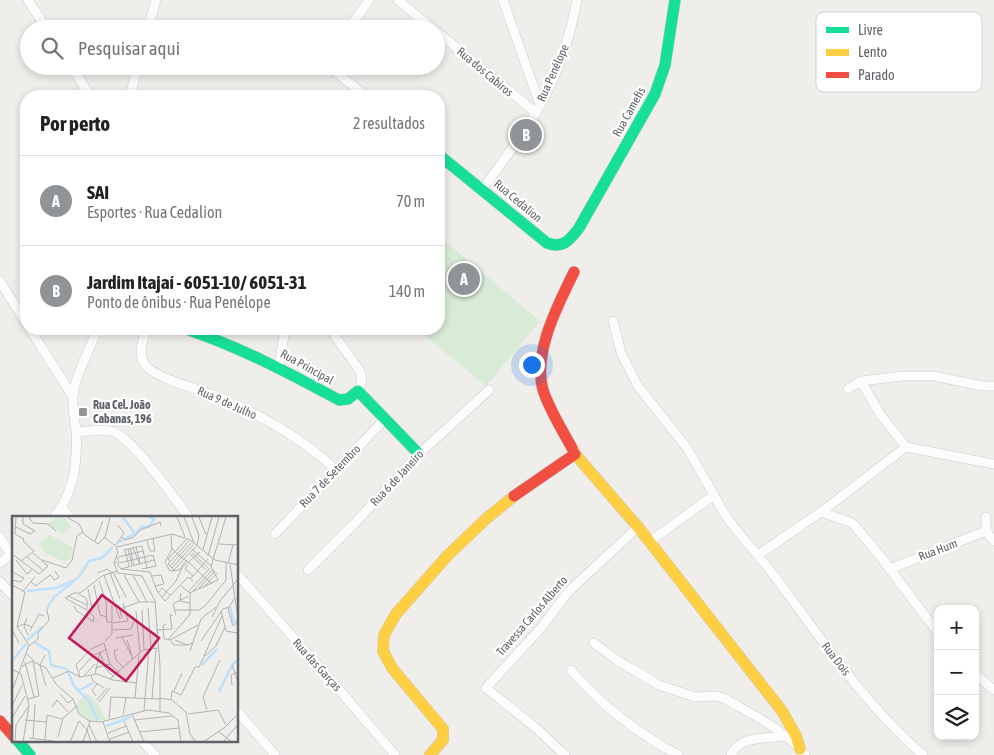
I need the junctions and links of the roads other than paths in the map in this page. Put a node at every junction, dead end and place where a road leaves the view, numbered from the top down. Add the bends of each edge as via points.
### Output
1 (28, 0) edge
2 (156, 0) edge
3 (369, 0) edge
4 (398, 0) edge
5 (503, 0) edge
6 (577, 0) edge
7 (675, 0) edge
8 (41, 20) edge
9 (150, 20) edge
10 (355, 20) edge
11 (423, 20) edge
12 (445, 38) edge
13 (76, 75) edge
14 (136, 75) edge
15 (339, 75) edge
16 (86, 90) edge
17 (132, 90) edge
18 (358, 90) edge
19 (537, 109) junction
20 (445, 160) edge
21 (482, 190) junction
22 (579, 228) joint
23 (574, 272) dead end
24 (0, 281) edge
25 (20, 313) edge
26 (613, 321) dead end
27 (34, 335) edge
28 (95, 335) edge
29 (145, 335) edge
30 (208, 335) edge
31 (283, 335) edge
32 (334, 335) edge
33 (279, 366) junction
34 (862, 381) junction
35 (994, 386) edge
36 (848, 389) dead end
37 (489, 390) dead end
38 (358, 391) junction
39 (72, 397) junction
40 (386, 419) junction
41 (76, 432) junction
42 (906, 447) junction
43 (419, 454) junction
44 (575, 454) junction
45 (994, 464) edge
46 (336, 470) junction
47 (714, 495) junction
48 (62, 508) junction
49 (821, 512) junction
50 (55, 516) edge
51 (68, 516) edge
52 (187, 516) edge
53 (986, 517) dead end
54 (638, 527) junction
55 (986, 531) junction
56 (275, 534) dead end
57 (0, 538) edge
58 (994, 541) edge
59 (649, 542) junction
60 (12, 553) edge
61 (758, 555) junction
62 (0, 563) edge
63 (890, 569) junction
64 (308, 570) dead end
65 (239, 577) edge
66 (0, 582) edge
67 (12, 595) edge
68 (934, 628) edge
69 (594, 643) dead end
70 (571, 670) dead end
71 (979, 677) edge
72 (994, 690) edge
73 (239, 713) edge
74 (0, 721) edge
75 (12, 735) edge
76 (785, 736) junction
77 (19, 742) edge
78 (143, 742) edge
79 (802, 752) edge
80 (30, 755) edge
81 (154, 755) edge
82 (275, 755) edge
83 (394, 755) edge
84 (430, 755) edge
85 (565, 755) edge
86 (677, 755) edge
87 (731, 755) edge
88 (923, 755) edge

1 - 8 street
2 - 9 street
3 - 10 street
4 - 11 street, Rua dos Cabiros
5 - 19 street
6 - 19 street, Rua Penélope via 561,61
7 - 22 street, Rua Camefis via 665,65 656,94
12 - 19 street, Rua dos Cabiros
13 - 16 street
14 - 17 street
15 - 18 street
19 - 21 street, Rua Penélope
20 - 21 street, Rua Cedalion
21 - 22 street, Rua Cedalion via 554,246 569,242
23 - 44 street via 551,318 540,365 543,390 552,414
24 - 25 street
26 - 47 street, Rua Dois via 621,353 638,386 687,448
27 - 39 street
28 - 39 street
29 - 46 street, Rua 9 de Julho via 142,359 153,371 253,414 299,440
30 - 33 street, Rua Principal
31 - 33 street
32 - 38 street via 363,377
33 - 38 street, Rua Principal via 339,400 348,399
34 - 35 street via 934,376
34 - 36 street
34 - 42 street via 880,414
37 - 43 street, Rua 6 de Janeiro
38 - 40 street
39 - 41 street
40 - 43 street
40 - 46 street, Rua 7 de Setembro
41 - 48 street via 75,469
41 - 52 street via 111,431 124,438
42 - 45 street
42 - 49 street
43 - 64 street, Rua 6 de Janeiro
44 - 54 street
44 - 84 street via 528,485 464,539 435,567 389,624 382,641 388,664 445,734 444,740
46 - 56 street, Rua 7 de Setembro
47 - 59 street
47 - 61 street, Rua Dois via 722,512
48 - 50 street
48 - 51 street
49 - 61 street
49 - 63 street via 854,525
53 - 55 street
54 - 59 street
54 - 85 street, Travessa Carlos Alberto via 568,592 486,688
55 - 58 street
55 - 63 street, Rua Hum
57 - 60 street
59 - 79 street via 782,712
60 - 62 street
61 - 88 street, Rua Dois via 881,715
63 - 68 street
65 - 83 street, Rua das Garças
66 - 67 street
69 - 76 street via 658,685 696,697 719,697
70 - 86 street via 622,719
71 - 72 street
73 - 82 street
74 - 75 street
76 - 79 street
76 - 87 street via 742,743
77 - 80 street
78 - 81 street

